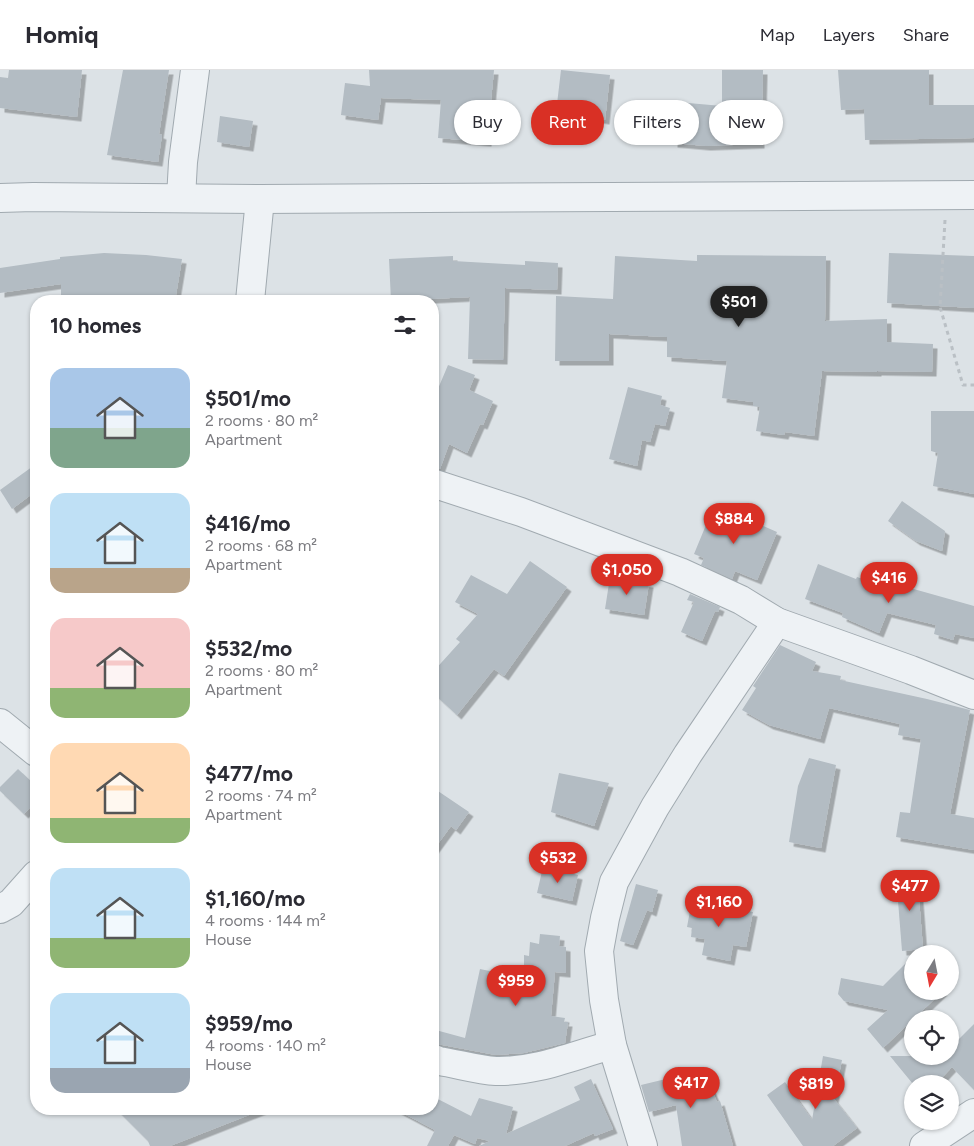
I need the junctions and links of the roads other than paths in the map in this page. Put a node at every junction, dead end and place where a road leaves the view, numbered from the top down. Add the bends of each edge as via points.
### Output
1 (195, 70) edge
2 (974, 195) edge
3 (0, 198) edge
4 (181, 198) junction
5 (260, 198) junction
6 (251, 295) edge
7 (439, 485) edge
8 (777, 622) junction
9 (974, 694) edge
10 (0, 723) edge
11 (30, 747) edge
12 (30, 881) edge
13 (0, 909) edge
14 (612, 1045) junction
15 (439, 1059) edge
16 (974, 1113) edge
17 (643, 1146) edge
18 (924, 1146) edge

1 - 4 street
2 - 5 street
3 - 4 street
4 - 5 street
5 - 6 street
7 - 8 street via 521,512 680,572 741,600
8 - 9 street
8 - 14 street via 654,807 614,882 599,950
10 - 11 street
12 - 13 street
14 - 15 street via 518,1070 495,1071
14 - 17 street
16 - 18 street

